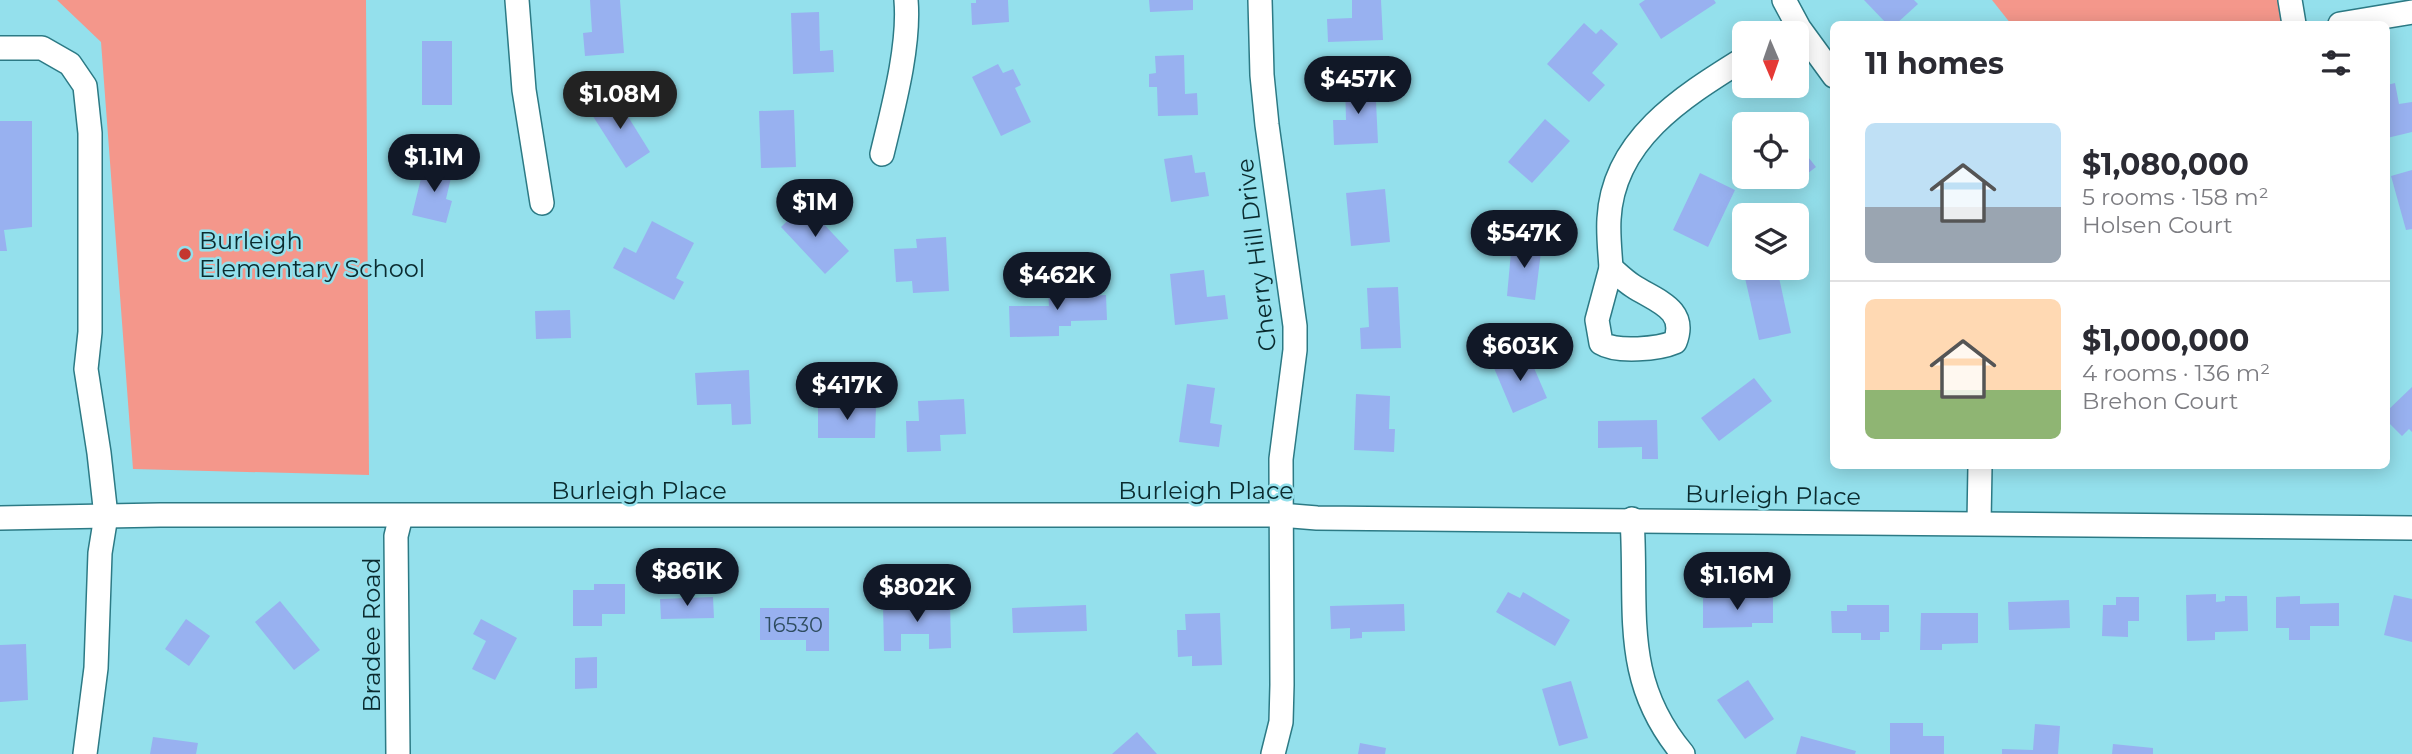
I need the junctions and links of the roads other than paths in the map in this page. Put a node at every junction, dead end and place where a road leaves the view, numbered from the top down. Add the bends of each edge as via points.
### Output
1 (517, 0) edge
2 (906, 0) edge
3 (1261, 0) edge
4 (1784, 0) edge
5 (2290, 0) edge
6 (2412, 12) edge
7 (1791, 21) edge
8 (2294, 21) edge
9 (2358, 21) edge
10 (0, 48) edge
11 (1810, 49) edge
12 (1732, 67) edge
13 (1830, 72) edge
14 (883, 153) dead end
15 (542, 204) dead end
16 (1611, 268) dead end
17 (1980, 469) edge
18 (106, 516) junction
19 (401, 516) junction
20 (1280, 516) junction
21 (0, 518) edge
22 (1632, 519) junction
23 (1979, 523) junction
24 (2412, 528) edge
25 (85, 754) edge
26 (398, 754) edge
27 (1273, 754) edge
28 (1683, 754) edge

1 - 15 street via 524,90
2 - 14 street via 904,38
3 - 20 street, Cherry Hill Drive via 1266,125 1295,326
4 - 7 street
5 - 8 street
6 - 9 street
10 - 18 street via 42,48 70,64 85,86 90,133 86,369
11 - 13 street
12 - 16 street via 1675,104 1637,145 1614,191 1609,218
17 - 23 street
18 - 19 street, Burleigh Place
18 - 21 street, Burleigh Place
18 - 25 street
19 - 20 street, Burleigh Place
19 - 26 street, Bradee Road via 396,536
20 - 22 street, Burleigh Place
20 - 27 street, Cherry Hill Drive via 1281,722
22 - 23 street, Burleigh Place
22 - 28 street via 1637,660 1651,708
23 - 24 street, Burleigh Place

